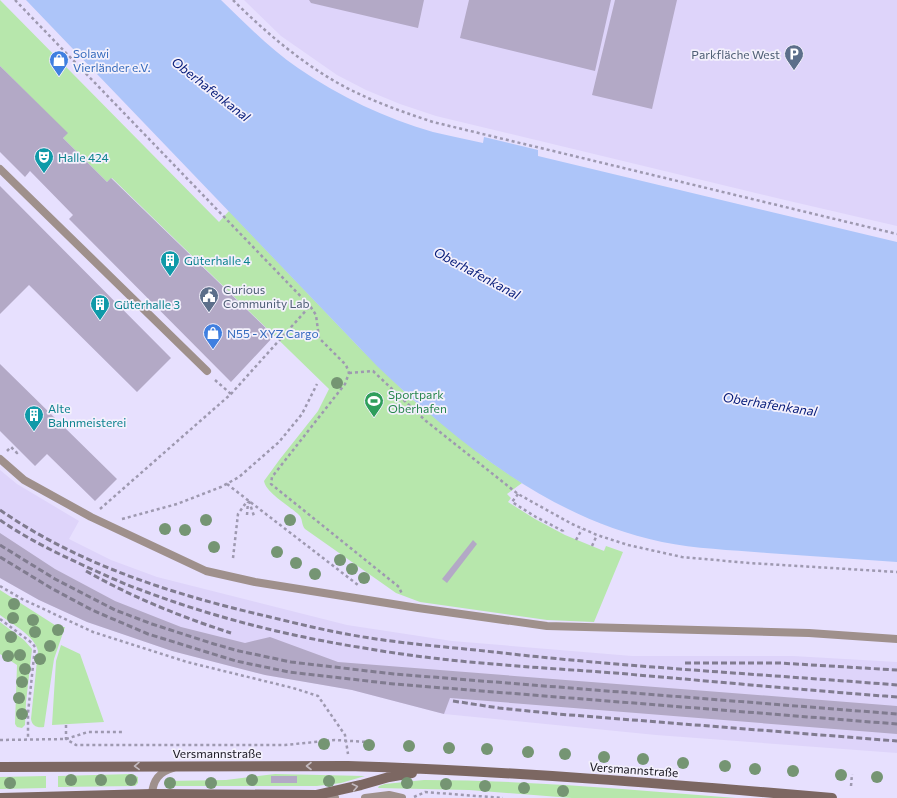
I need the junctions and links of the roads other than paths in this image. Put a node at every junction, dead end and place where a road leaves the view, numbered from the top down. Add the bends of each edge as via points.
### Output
1 (0, 169) edge
2 (207, 371) road end
3 (0, 459) edge
4 (897, 639) edge
5 (0, 766) edge
6 (186, 766) junction
7 (434, 770) junction
8 (152, 794) junction
9 (317, 795) junction
10 (0, 798) edge
11 (335, 798) edge
12 (365, 798) edge
13 (402, 798) edge
14 (832, 798) edge

1 - 2 lane
3 - 4 lane via 24,480 91,517 206,571 255,582 547,626 801,633
6 -> 5 main road, Versmannstraße
7 -> 6 main road, Versmannstraße via 348,766
6 - 8 lane via 165,770 152,786
9 -> 7 main road, Versmannstraße via 389,777
7 - 14 main road, Versmannstraße via 554,776
8 - 9 main road, Versmannstraße
8 - 10 main road, Versmannstraße
9 - 11 lane, Versmannstraße
12 - 13 lane via 389,795

